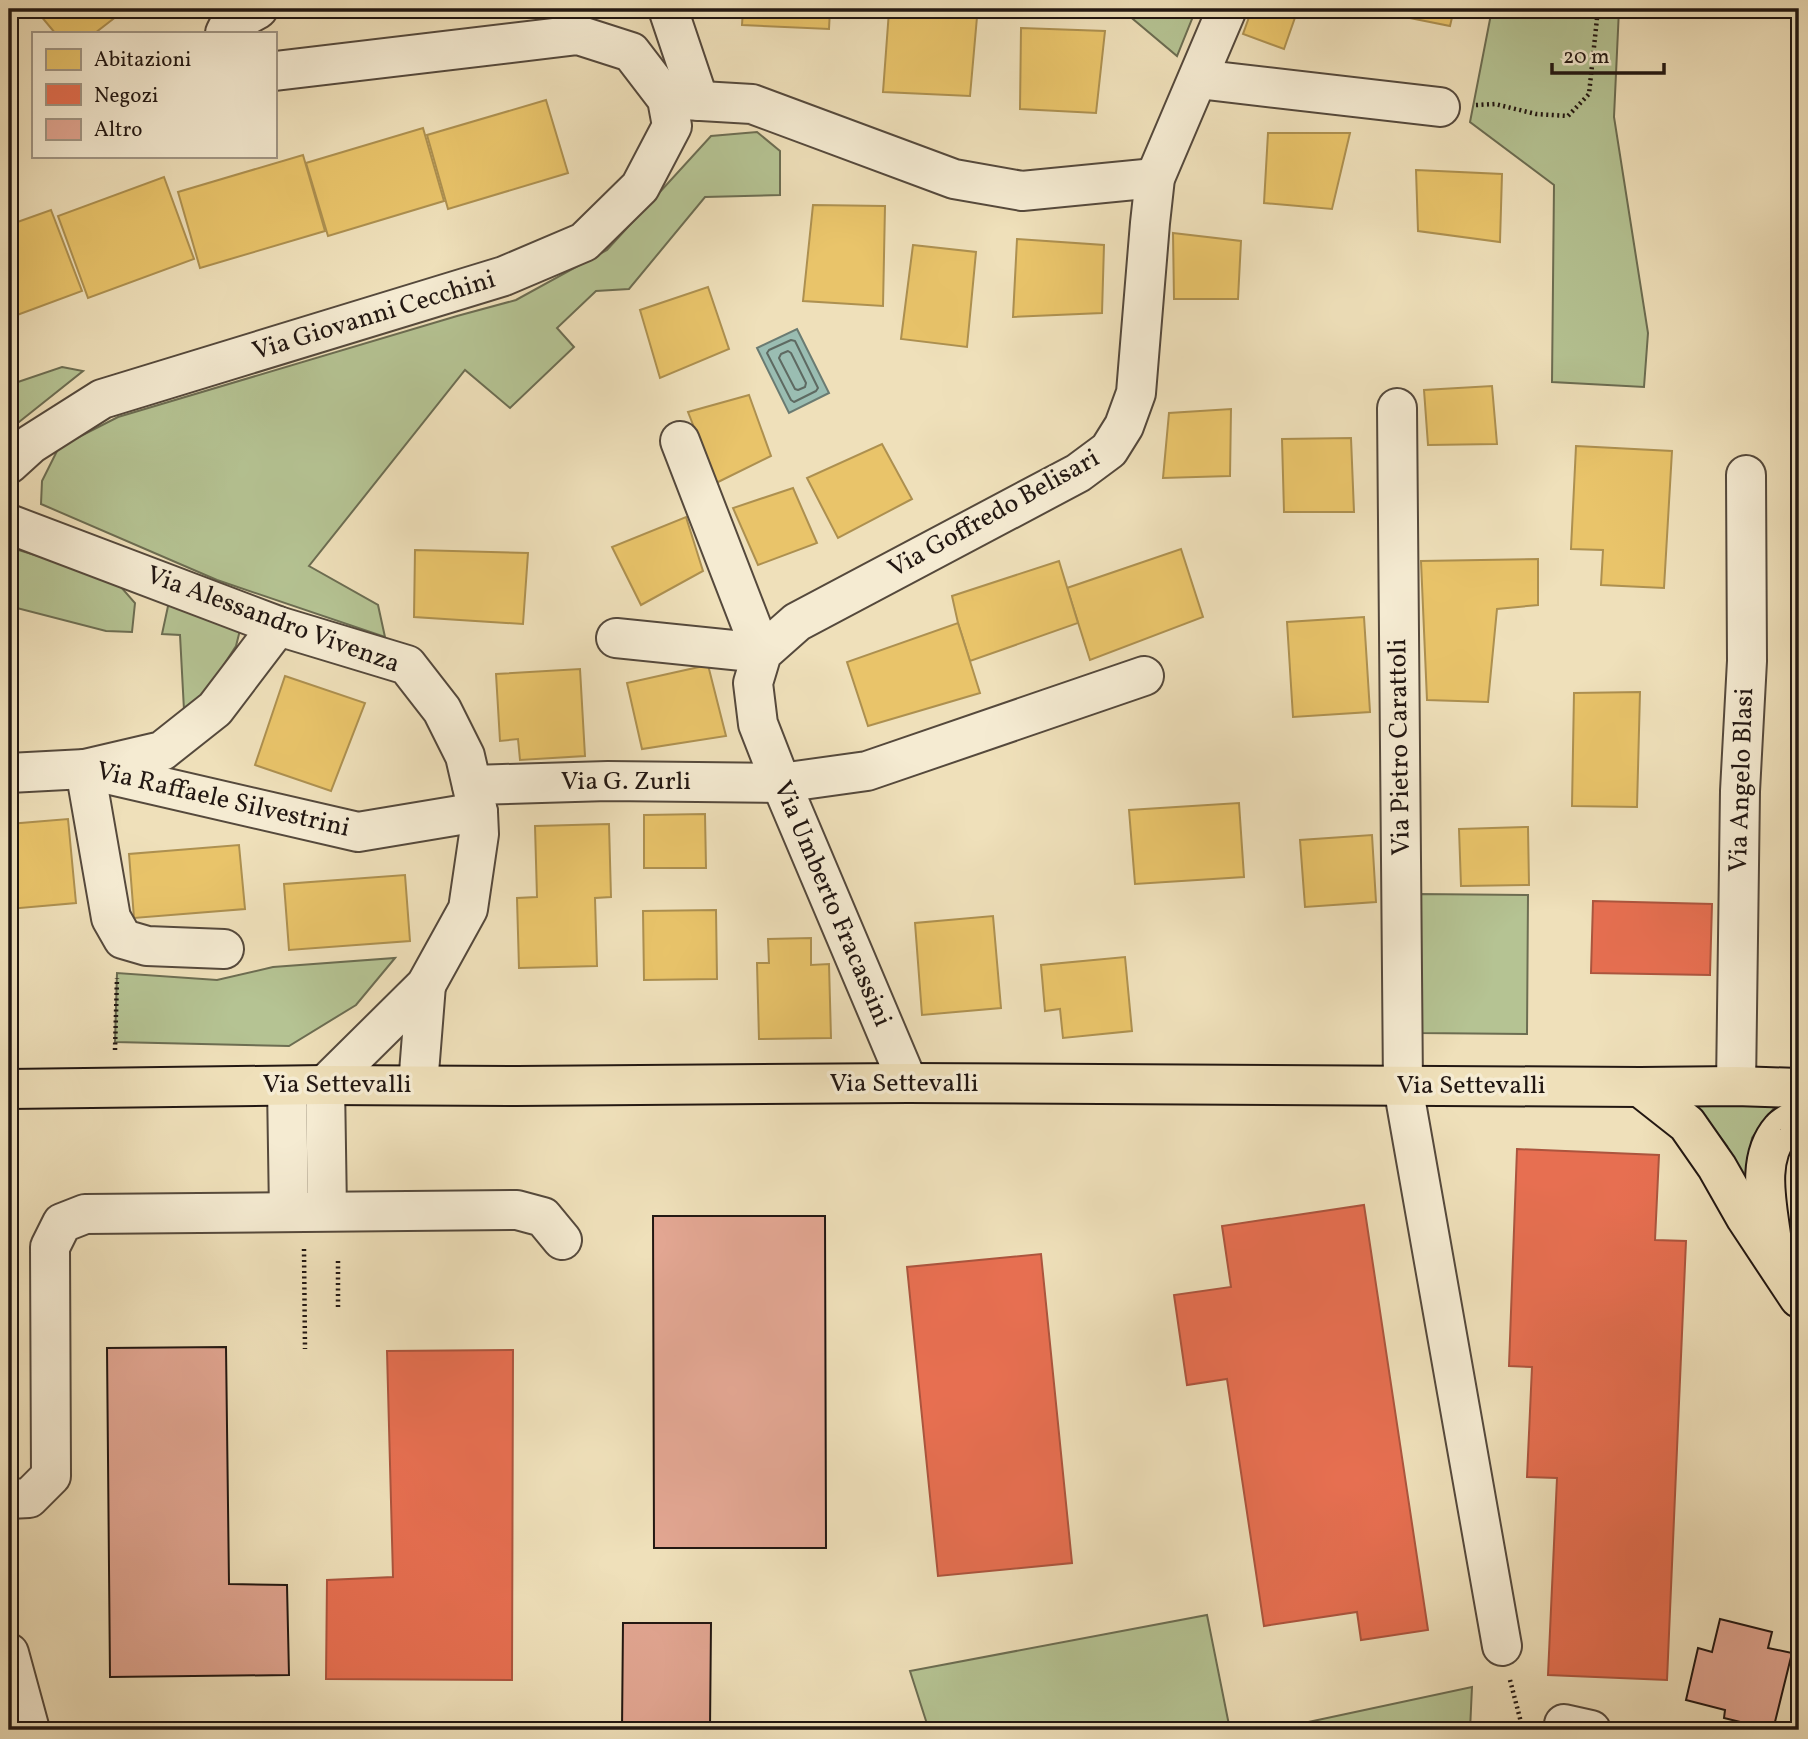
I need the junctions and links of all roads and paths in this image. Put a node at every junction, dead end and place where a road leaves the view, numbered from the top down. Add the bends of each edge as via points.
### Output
1 (258, 9) edge
2 (668, 9) edge
3 (1227, 9) edge
4 (1598, 9) edge
5 (226, 32) edge
6 (276, 71) edge
7 (1198, 79) junction
8 (683, 100) junction
9 (1440, 107) joint
10 (1156, 178) junction
11 (1397, 408) dead end
12 (680, 441) dead end
13 (9, 464) edge
14 (1746, 475) dead end
15 (9, 524) edge
16 (278, 625) junction
17 (616, 638) dead end
18 (762, 653) junction
19 (1143, 676) dead end
20 (85, 769) junction
21 (9, 773) edge
22 (781, 783) junction
23 (475, 799) junction
24 (123, 939) junction
25 (224, 948) dead end
26 (426, 985) junction
27 (908, 1083) junction
28 (325, 1085) junction
29 (418, 1085) junction
30 (287, 1086) junction
31 (1403, 1086) junction
32 (1736, 1086) junction
33 (116, 1087) junction
34 (1640, 1087) junction
35 (1799, 1088) edge
36 (9, 1089) edge
37 (1799, 1118) edge
38 (307, 1212) junction
39 (562, 1240) dead end
40 (338, 1260) dead end
41 (1774, 1262) junction
42 (1799, 1298) edge
43 (338, 1307) dead end
44 (305, 1349) dead end
45 (9, 1499) edge
46 (1502, 1646) joint
47 (9, 1653) edge
48 (30, 1730) edge
49 (1522, 1730) edge

1 - 5 street via 229,25
2 - 8 street, Via Giovanni Cecchini
3 - 7 street, Via Goffredo Belisari
4 - 9 path via 1589,94 1568,116 1495,104
6 - 8 street via 578,35 631,52
7 - 9 street
7 - 10 street, Via Goffredo Belisari
8 - 10 street via 752,104 954,178 1022,191
8 - 13 street, Via Giovanni Cecchini via 639,187 584,242 505,276 102,399 31,444
10 - 18 street, Via Goffredo Belisari via 1136,393 1109,450 1078,473 797,622
11 - 31 street, Via Pietro Carattoli
12 - 18 street
14 - 32 street, Via Angelo Blasi via 1747,661 1740,791
15 - 16 street, Via Alessandro Vivenza
16 - 20 street via 215,709 162,751
16 - 23 street, Via Alessandro Vivenza via 407,665 442,710 465,756
17 - 18 street
18 - 22 street, Via Umberto Fracassini via 753,683 758,723
19 - 22 street, Via G. Zurli via 867,771
20 - 21 street, Via Raffaele Silvestrini
20 - 23 street, Via Raffaele Silvestrini via 358,832
20 - 24 street via 111,918
22 - 23 street, Via G. Zurli via 608,781
22 - 27 street, Via Umberto Fracassini
23 - 26 street, Via Alessandro Vivenza via 478,834 468,909
24 - 25 street via 146,946
24 - 33 path via 117,973
26 - 28 street, Via Alessandro Vivenza
26 - 29 street, Via Alessandro Vivenza
27 - 29 main road, Via Settevalli
27 - 31 main road, Via Settevalli
28 - 29 main road, Via Settevalli
28 - 30 main road, Via Settevalli
28 - 38 street
30 - 33 main road, Via Settevalli
30 - 38 street
31 - 34 main road, Via Settevalli
31 - 46 street, Via Pietro Carattoli
32 - 34 main road, Via Settevalli
32 - 35 main road, Via Settevalli
33 - 36 main road, Via Settevalli
34 - 41 main road via 1687,1124
37 - 41 main road via 1781,1129 1768,1153 1764,1187
38 - 39 street via 517,1210 543,1217
38 - 44 path
38 - 45 street via 85,1214 62,1223 50,1247 51,1476 29,1498
40 - 43 path
41 - 42 main road
46 - 49 path
47 - 48 street

